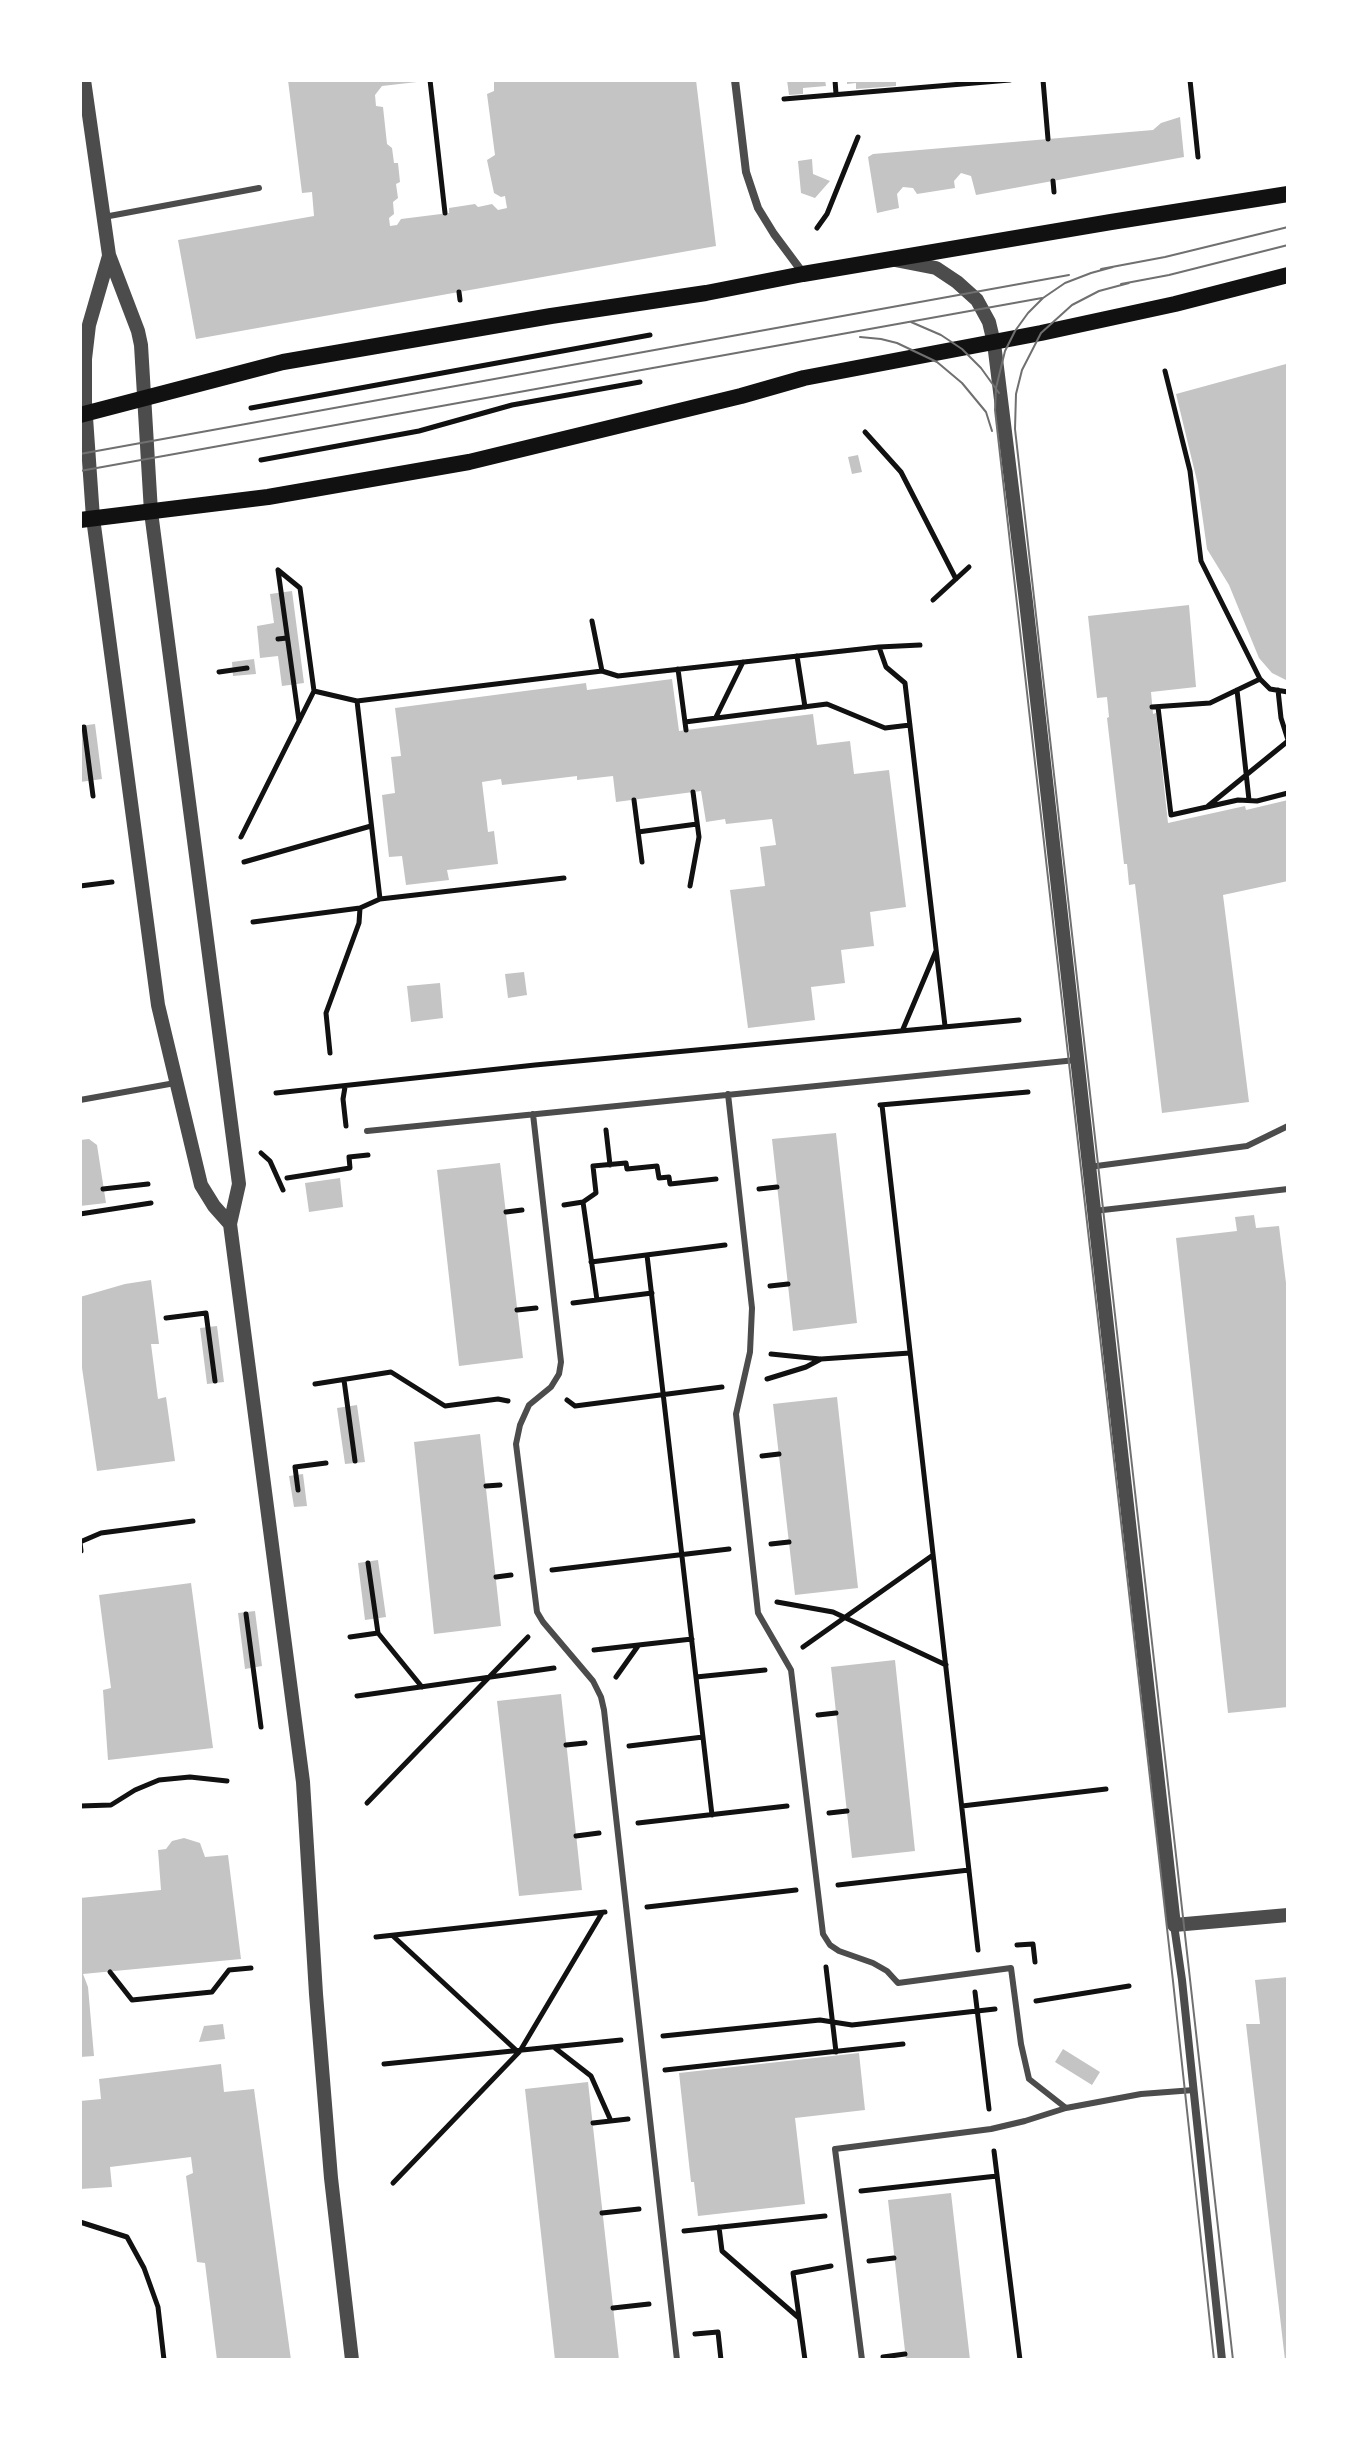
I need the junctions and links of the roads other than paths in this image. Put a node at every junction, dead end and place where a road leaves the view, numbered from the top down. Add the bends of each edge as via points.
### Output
1 (84, 80) edge
2 (735, 80) edge
3 (259, 188) dead end
4 (1288, 194) edge
5 (104, 217) junction
6 (109, 255) junction
7 (890, 259) junction
8 (803, 274) junction
9 (1288, 275) edge
10 (994, 343) junction
11 (144, 398) junction
12 (83, 415) edge
13 (151, 512) junction
14 (86, 519) edge
15 (1077, 1060) junction
16 (175, 1083) junction
17 (728, 1094) junction
18 (80, 1100) edge
19 (533, 1114) junction
20 (1288, 1126) edge
21 (367, 1131) dead end
22 (1089, 1167) junction
23 (1288, 1189) edge
24 (1094, 1211) junction
25 (230, 1224) junction
26 (1288, 1915) edge
27 (1174, 1925) junction
28 (1194, 2090) junction
29 (1066, 2108) junction
30 (352, 2360) edge
31 (677, 2360) edge
32 (862, 2360) edge
33 (1222, 2360) edge

1 - 5 street
2 - 8 street via 746,172 758,208
3 - 5 lane
4 - 7 main road
5 - 6 street
6 - 11 street via 138,331
6 - 12 street via 89,325
7 - 8 main road
7 - 10 street via 936,268 957,282 977,300
8 - 11 main road via 283,362
9 - 10 main road
10 - 13 main road via 804,378 469,462
10 - 15 street
11 - 12 main road
11 - 13 street
12 - 14 street
13 - 14 main road
13 - 25 street via 239,1184
14 - 16 street via 158,1005
15 - 17 lane
15 - 22 street
16 - 18 lane
16 - 25 street via 201,1185
17 - 19 lane
17 - 29 lane via 752,1308 750,1352 736,1414 756,1598 758,1613 791,1670 823,1934 839,1951 873,1963 898,1983 1011,1968 1029,2079
19 - 21 lane
19 - 31 lane via 561,1362 551,1387 529,1405 516,1444 537,1612 601,1697
20 - 22 lane via 1247,1146
22 - 24 street
23 - 24 lane
24 - 27 street
25 - 30 street via 303,1782 331,2178
26 - 27 street
27 - 28 street
28 - 29 lane
28 - 33 street
29 - 32 lane via 991,2129 835,2149

